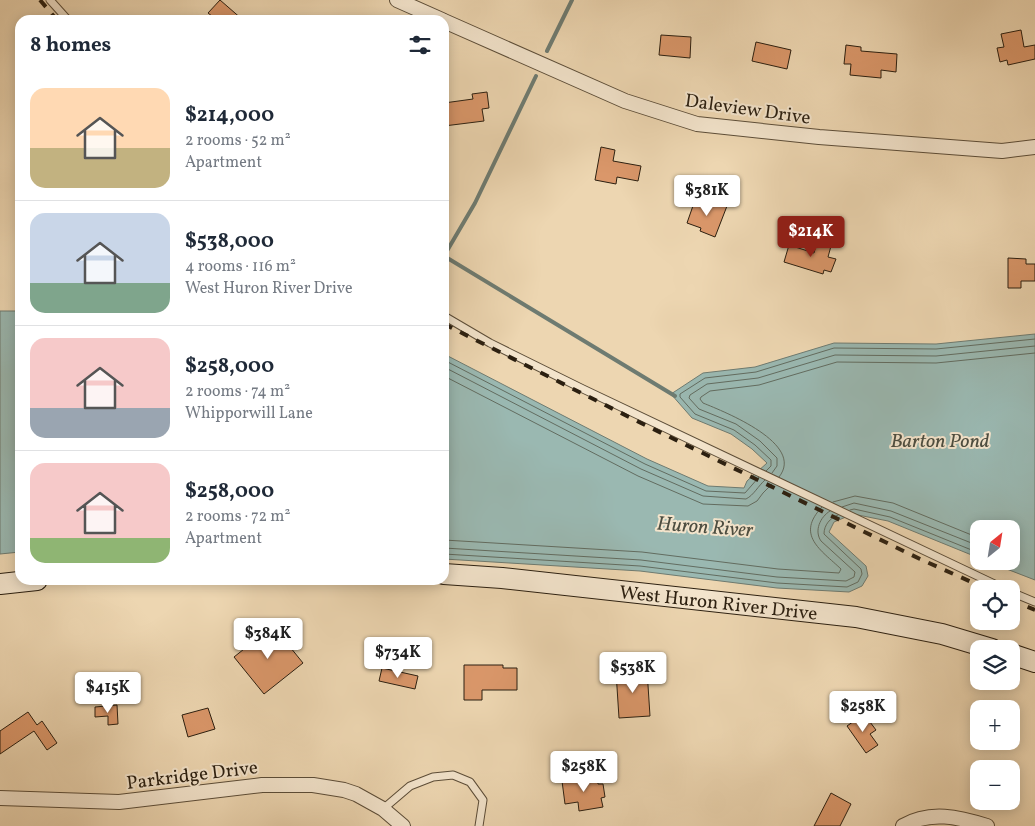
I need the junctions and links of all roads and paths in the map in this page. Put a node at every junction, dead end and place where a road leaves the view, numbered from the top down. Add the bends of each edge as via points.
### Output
1 (50, 0) edge
2 (397, 0) edge
3 (64, 15) edge
4 (432, 15) edge
5 (449, 23) edge
6 (1035, 147) edge
7 (449, 319) edge
8 (449, 574) edge
9 (986, 580) edge
10 (15, 582) edge
11 (0, 584) edge
12 (1020, 596) edge
13 (1035, 602) edge
14 (970, 642) edge
15 (1020, 657) edge
16 (1035, 662) edge
17 (0, 798) edge
18 (383, 809) junction
19 (403, 826) edge
20 (479, 826) edge
21 (903, 826) edge
22 (987, 826) edge

1 - 3 lane
2 - 4 street, Daleview Drive
5 - 6 street, Daleview Drive via 625,101 697,124 1002,151
7 - 9 lane via 583,389
8 - 14 street, West Huron River Drive via 856,617
10 - 11 street
12 - 13 lane
15 - 16 street
17 - 18 street, Parkridge Drive via 119,802 262,785 313,785 356,794
18 - 19 street, Parkridge Drive
18 - 20 lane via 410,786 433,777 453,775 470,782 483,800
21 - 22 street via 914,820 946,816

